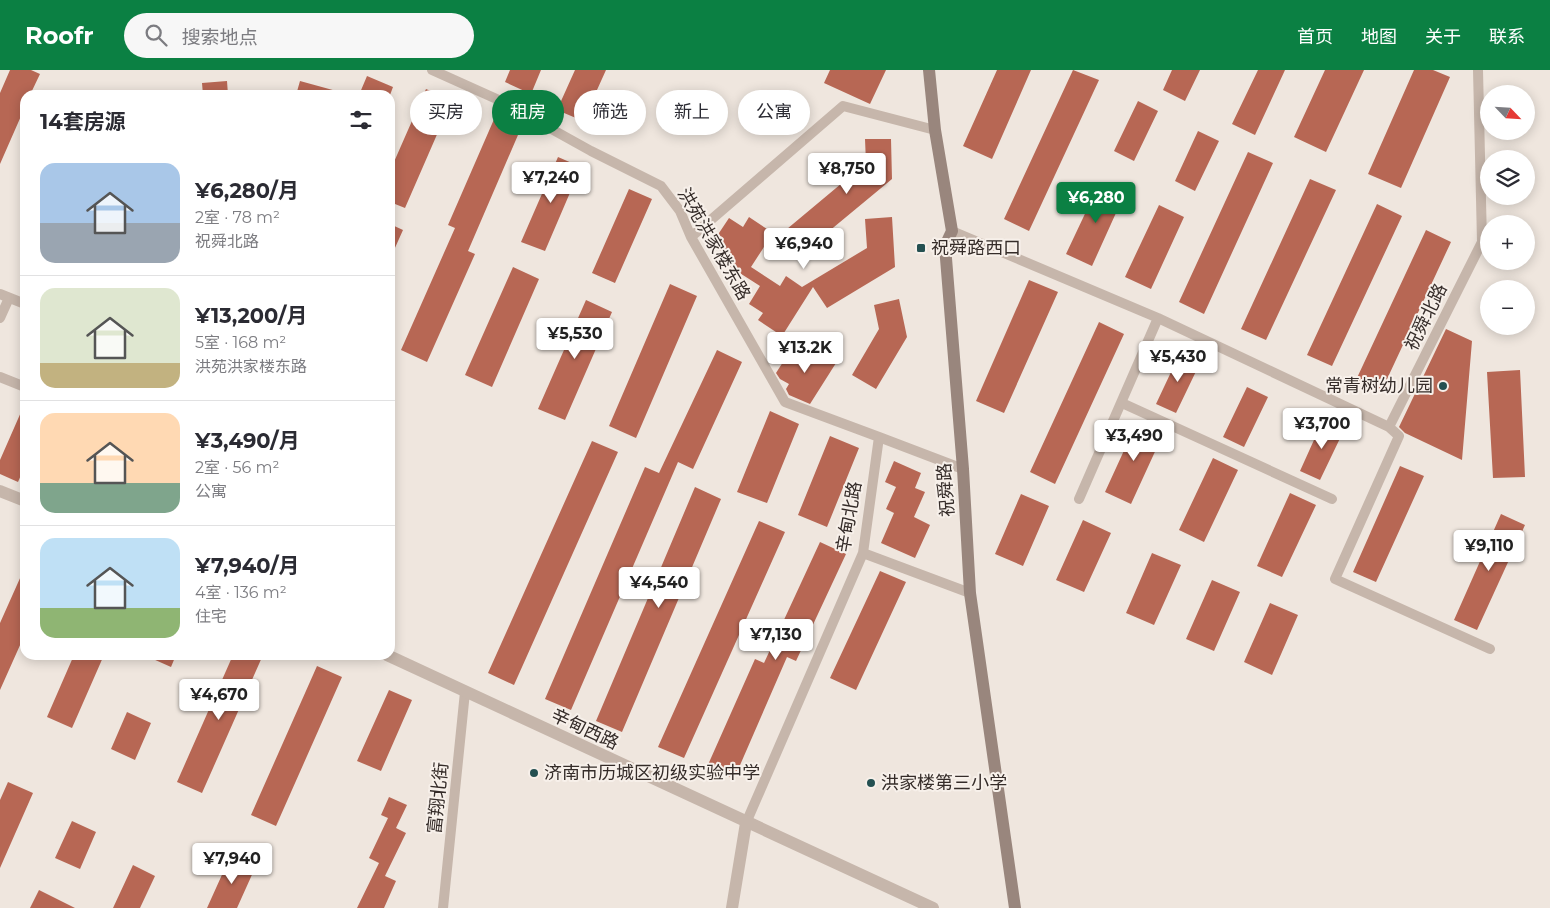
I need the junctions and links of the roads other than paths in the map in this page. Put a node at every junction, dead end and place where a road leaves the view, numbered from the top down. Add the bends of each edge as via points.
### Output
1 (432, 70) edge
2 (929, 70) edge
3 (1478, 70) edge
4 (935, 130) junction
5 (952, 231) junction
6 (691, 237) junction
7 (4, 296) edge
8 (20, 302) edge
9 (0, 318) edge
10 (1158, 318) junction
11 (0, 377) edge
12 (20, 385) edge
13 (1122, 403) junction
14 (1389, 428) junction
15 (879, 437) junction
16 (963, 469) junction
17 (0, 491) edge
18 (20, 499) edge
19 (1079, 499) dead end
20 (1332, 499) dead end
21 (863, 553) junction
22 (970, 593) junction
23 (1490, 649) dead end
24 (395, 659) edge
25 (465, 692) junction
26 (746, 823) junction
27 (443, 908) edge
28 (732, 908) edge
29 (933, 908) edge
30 (1015, 908) edge

1 - 6 street, 洪苑洪家楼东路 via 501,101 661,186 680,211
2 - 4 main road, 祝舜路
3 - 14 street, 祝舜北路 via 1482,242
4 - 5 main road, 祝舜路
4 - 6 street via 843,106
5 - 10 street
5 - 16 main road, 祝舜路 via 945,246
6 - 15 street, 洪苑洪家楼东路 via 786,402
7 - 8 street
7 - 9 street
10 - 13 street
10 - 14 street
11 - 12 street
13 - 19 street
13 - 20 street
14 - 23 street via 1399,436 1335,579
15 - 16 street
15 - 21 street, 辛甸北路
16 - 22 main road, 祝舜路
17 - 18 street
21 - 22 street
21 - 26 street, 辛甸北路
22 - 30 main road, 祝舜路
24 - 25 street, 辛甸西路
25 - 26 street, 辛甸西路
25 - 27 street, 富翔北街
26 - 28 street, 辛甸北路
26 - 29 street, 辛甸西路

